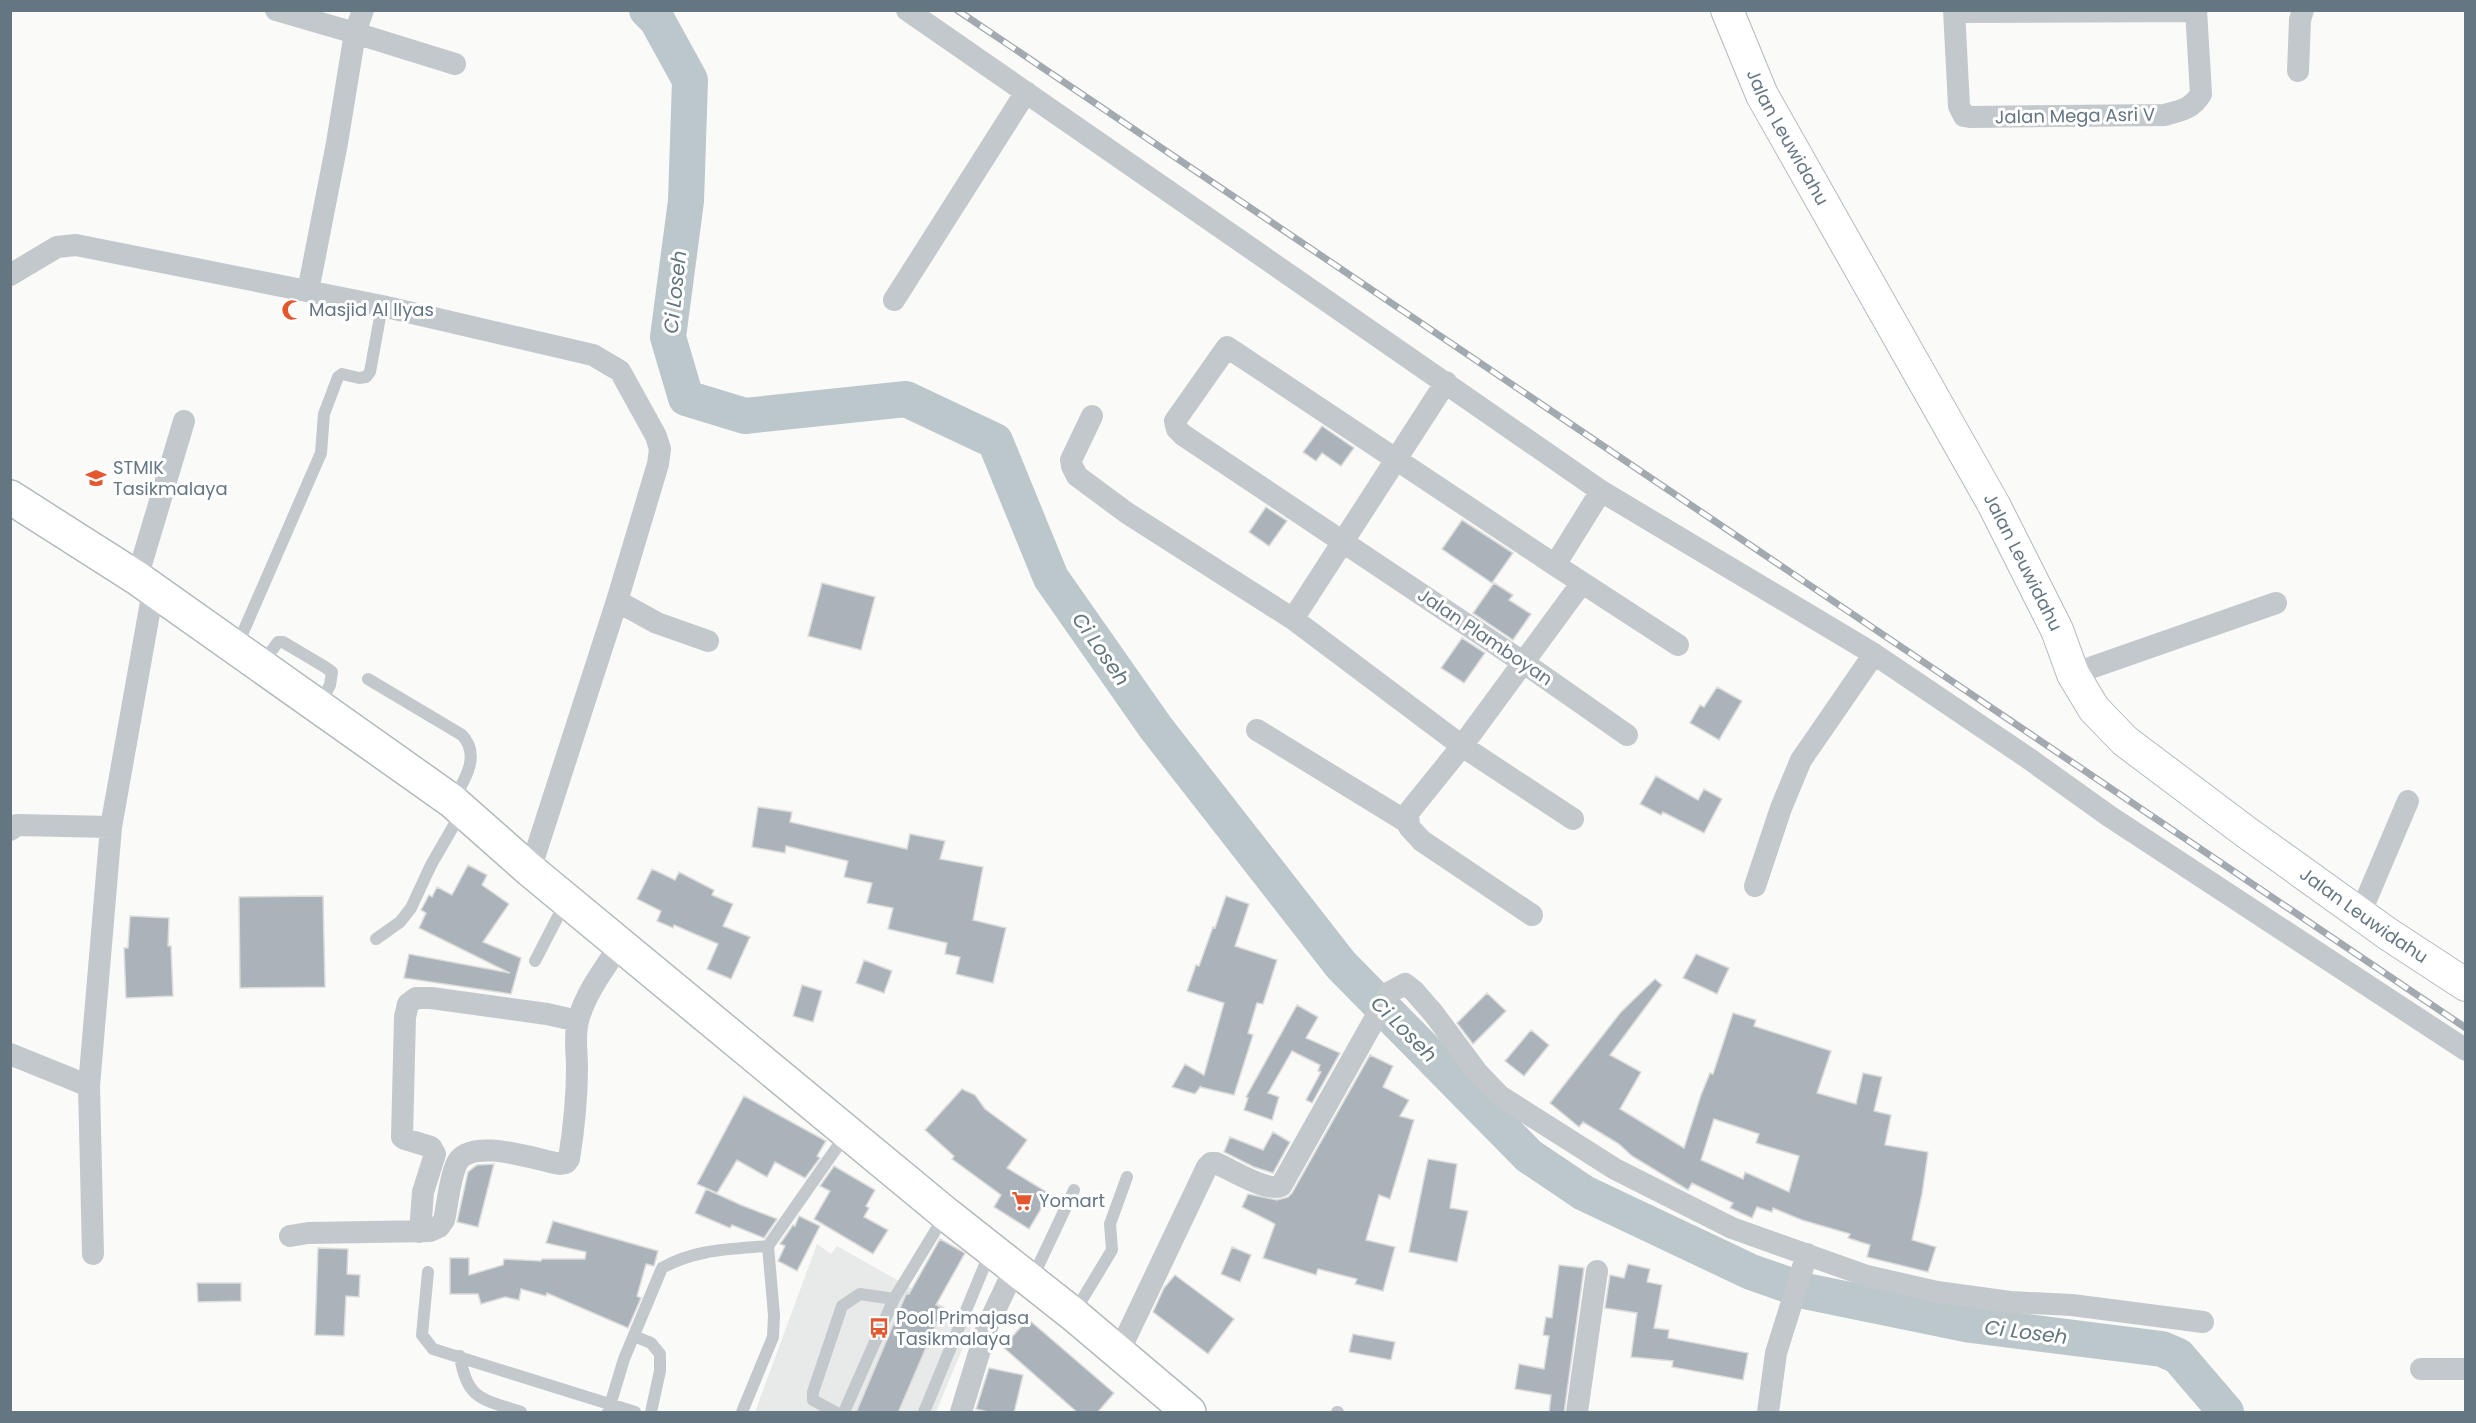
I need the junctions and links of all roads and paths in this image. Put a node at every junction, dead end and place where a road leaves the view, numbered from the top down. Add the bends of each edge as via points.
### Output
1 (276, 10) edge
2 (363, 10) edge
3 (907, 10) edge
4 (1727, 10) edge
5 (2303, 10) edge
6 (2311, 10) edge
7 (2317, 10) edge
8 (1954, 11) edge
9 (2196, 11) edge
10 (355, 33) junction
11 (455, 64) dead end
12 (2298, 71) dead end
13 (1026, 92) junction
14 (10, 275) edge
15 (308, 291) junction
16 (894, 300) dead end
17 (382, 306) junction
18 (1446, 382) junction
19 (1092, 416) dead end
20 (184, 421) dead end
21 (1397, 460) junction
22 (1602, 491) junction
23 (10, 497) edge
24 (1342, 541) junction
25 (1555, 565) junction
26 (145, 584) junction
27 (1581, 584) junction
28 (617, 601) junction
29 (2276, 603) dead end
30 (1293, 619) junction
31 (708, 641) dead end
32 (1678, 645) dead end
33 (1874, 654) junction
34 (248, 658) junction
35 (1524, 663) junction
36 (2073, 674) junction
37 (368, 679) dead end
38 (1257, 730) dead end
39 (1627, 735) dead end
40 (1462, 746) junction
41 (2408, 801) dead end
42 (458, 805) junction
43 (1573, 819) dead end
44 (1407, 822) junction
45 (111, 827) junction
46 (10, 830) edge
47 (530, 870) junction
48 (1755, 886) dead end
49 (567, 900) junction
50 (2360, 914) junction
51 (1532, 915) dead end
52 (376, 939) dead end
53 (620, 945) junction
54 (535, 961) dead end
55 (2466, 985) edge
56 (578, 1021) junction
57 (2466, 1050) edge
58 (10, 1054) edge
59 (89, 1086) junction
60 (848, 1132) junction
61 (1127, 1177) dead end
62 (1074, 1190) dead end
63 (946, 1214) junction
64 (420, 1232) junction
65 (290, 1236) dead end
66 (768, 1246) junction
67 (93, 1254) dead end
68 (1807, 1254) junction
69 (1012, 1266) junction
70 (1597, 1271) dead end
71 (428, 1272) dead end
72 (894, 1299) junction
73 (1073, 1314) junction
74 (2204, 1322) dead end
75 (634, 1336) junction
76 (1119, 1352) junction
77 (460, 1356) junction
78 (2421, 1369) dead end
79 (2466, 1369) edge
80 (609, 1408) edge
81 (1182, 1410) edge
82 (521, 1413) edge
83 (635, 1413) edge
84 (651, 1413) edge
85 (742, 1413) edge
86 (835, 1413) edge
87 (844, 1413) edge
88 (924, 1413) edge
89 (961, 1413) edge
90 (1577, 1413) edge
91 (1768, 1413) edge

1 - 10 street
2 - 10 street
3 - 13 street
4 - 36 street, Jalan Leuwidahu via 1762,95 1995,505 2057,630
5 - 12 street
6 - 7 street
8 - 9 street
8 - 9 street, Jalan Mega Asri V via 1959,106 1964,116 1970,117 2164,115 2181,111 2195,104 2200,94
10 - 11 street
10 - 15 street
13 - 16 street
13 - 18 street
14 - 15 street via 57,247 76,245
15 - 17 street
17 - 28 street via 593,355 620,371 660,449
17 - 34 lane via 370,372 366,377 338,377 324,414 321,453
18 - 21 street
18 - 22 street
19 - 30 street via 1071,460 1077,476 1127,513
20 - 26 street
21 - 24 street
21 - 24 street, Jalan Plamboyan via 1227,347 1175,421 1183,435
21 - 25 street
22 - 25 street
22 - 33 street
23 - 26 highway
24 - 30 street
24 - 35 street, Jalan Plamboyan
25 - 27 street
26 - 34 highway
26 - 45 street
27 - 32 street
27 - 35 street
28 - 31 street via 657,623
28 - 47 street
29 - 36 street
30 - 40 street
33 - 48 street via 1801,760
33 - 57 street via 2109,816
34 - 42 highway
35 - 39 street, Jalan Plamboyan
35 - 40 street
36 - 50 street, Jalan Leuwidahu via 2094,709 2125,741
37 - 42 lane via 468,742 472,753
38 - 44 street
40 - 43 street
40 - 44 street via 1408,813
41 - 50 street
42 - 47 highway
42 - 52 lane via 406,916
44 - 51 street via 1422,841
45 - 46 street via 17,825
45 - 59 street
47 - 49 highway
49 - 53 highway
49 - 54 lane
50 - 55 street, Jalan Leuwidahu
53 - 56 street
53 - 60 highway
56 - 64 street via 575,1121 569,1159 560,1164 491,1150 472,1152 456,1164 444,1220 439,1227
56 - 64 street via 450,1000 416,998 408,1004 402,1137 431,1147 435,1154 423,1192
58 - 59 street
59 - 67 street
60 - 63 highway
60 - 66 lane
61 - 73 lane via 1110,1224 1112,1250
62 - 69 lane
63 - 69 highway
63 - 72 lane
64 - 65 street
66 - 75 lane via 700,1252 662,1268
66 - 85 lane via 773,1337
68 - 74 street via 1867,1276 1937,1292
68 - 76 street via 1732,1228 1605,1163 1500,1096 1405,984 1390,992 1281,1186 1266,1186 1216,1163 1207,1167
68 - 91 street via 1776,1353
69 - 73 highway
69 - 88 lane
69 - 89 street via 987,1327
70 - 90 street
71 - 77 lane via 422,1335 433,1349
72 - 86 lane via 860,1294 842,1306 813,1392 813,1400
72 - 87 lane
73 - 76 highway
75 - 80 lane
75 - 84 lane via 651,1343 660,1354
76 - 81 highway
77 - 80 lane
77 - 82 lane via 463,1377 479,1398
78 - 79 street
80 - 83 lane

